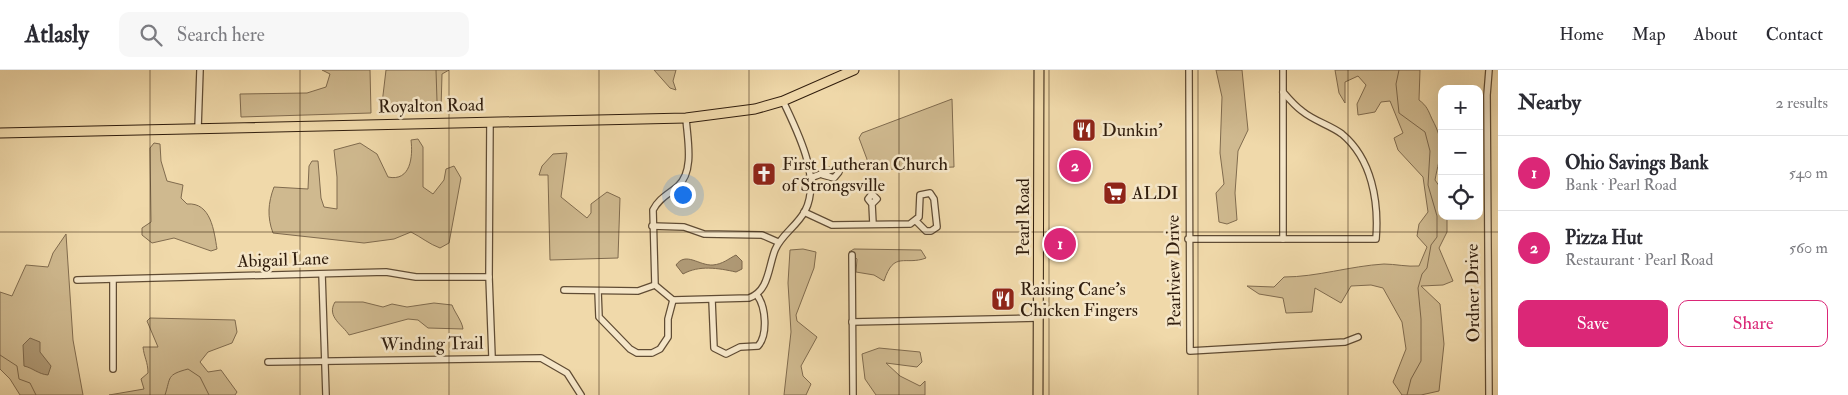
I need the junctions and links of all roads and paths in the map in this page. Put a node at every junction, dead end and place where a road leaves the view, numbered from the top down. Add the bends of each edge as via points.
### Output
1 (200, 70) edge
2 (854, 70) edge
3 (1039, 70) edge
4 (1189, 70) edge
5 (1283, 70) edge
6 (1489, 70) edge
7 (1283, 92) junction
8 (784, 101) junction
9 (686, 118) junction
10 (490, 121) junction
11 (198, 128) junction
12 (0, 133) edge
13 (823, 175) dead end
14 (809, 178) junction
15 (872, 204) dead end
16 (804, 212) junction
17 (916, 221) junction
18 (873, 224) junction
19 (652, 226) junction
20 (1188, 239) junction
21 (1283, 239) junction
22 (778, 242) junction
23 (852, 255) dead end
24 (322, 274) junction
25 (489, 277) junction
26 (77, 280) dead end
27 (114, 280) junction
28 (655, 285) junction
29 (564, 290) dead end
30 (598, 292) junction
31 (757, 295) junction
32 (673, 300) junction
33 (712, 300) junction
34 (1038, 318) junction
35 (852, 322) junction
36 (1358, 337) dead end
37 (492, 358) junction
38 (324, 361) junction
39 (268, 362) dead end
40 (113, 368) dead end
41 (326, 395) edge
42 (581, 395) edge
43 (853, 395) edge
44 (1038, 395) edge
45 (1489, 395) edge

1 - 11 street
2 - 8 main road, Royalton Road
3 - 34 main road, Pearl Road
4 - 20 street, Pearlview Drive
5 - 7 street
6 - 45 street, Ordner Drive via 1486,95
7 - 21 street
7 - 21 street via 1302,112 1340,132 1353,144 1365,161 1377,222 1376,239
8 - 9 main road, Royalton Road via 745,112
8 - 14 street via 806,152
9 - 10 main road, Royalton Road
9 - 19 street via 688,169 679,185 658,201 653,210
10 - 11 main road, Royalton Road
10 - 25 street
11 - 12 main road, Royalton Road
13 - 14 street
14 - 16 street via 808,205
15 - 18 street
16 - 18 street via 832,225
16 - 22 street via 793,229
17 - 17 street via 920,213 920,196 930,193 934,199 936,227 926,231
17 - 18 street via 910,224
19 - 22 street via 684,227 704,234 762,235
19 - 28 street
20 - 21 street
20 - 36 street, Pearlview Drive via 1190,351 1345,342
22 - 31 street via 766,283
23 - 35 street
24 - 25 street, Abigail Lane via 386,272 416,277
24 - 27 street, Abigail Lane
24 - 38 street
25 - 37 street
26 - 27 street, Abigail Lane
27 - 40 street
28 - 30 street via 638,291
28 - 32 street
29 - 30 street
30 - 32 street via 599,317 630,349 645,354 665,344
31 - 33 street
31 - 33 street via 763,304 764,338 758,346 740,347 726,354 714,348 712,341
32 - 33 street
34 - 35 street
34 - 44 main road, Pearl Road
35 - 43 street
37 - 38 street, Winding Trail
37 - 42 street, Winding Trail via 541,358 567,373
38 - 39 street, Winding Trail
38 - 41 street

